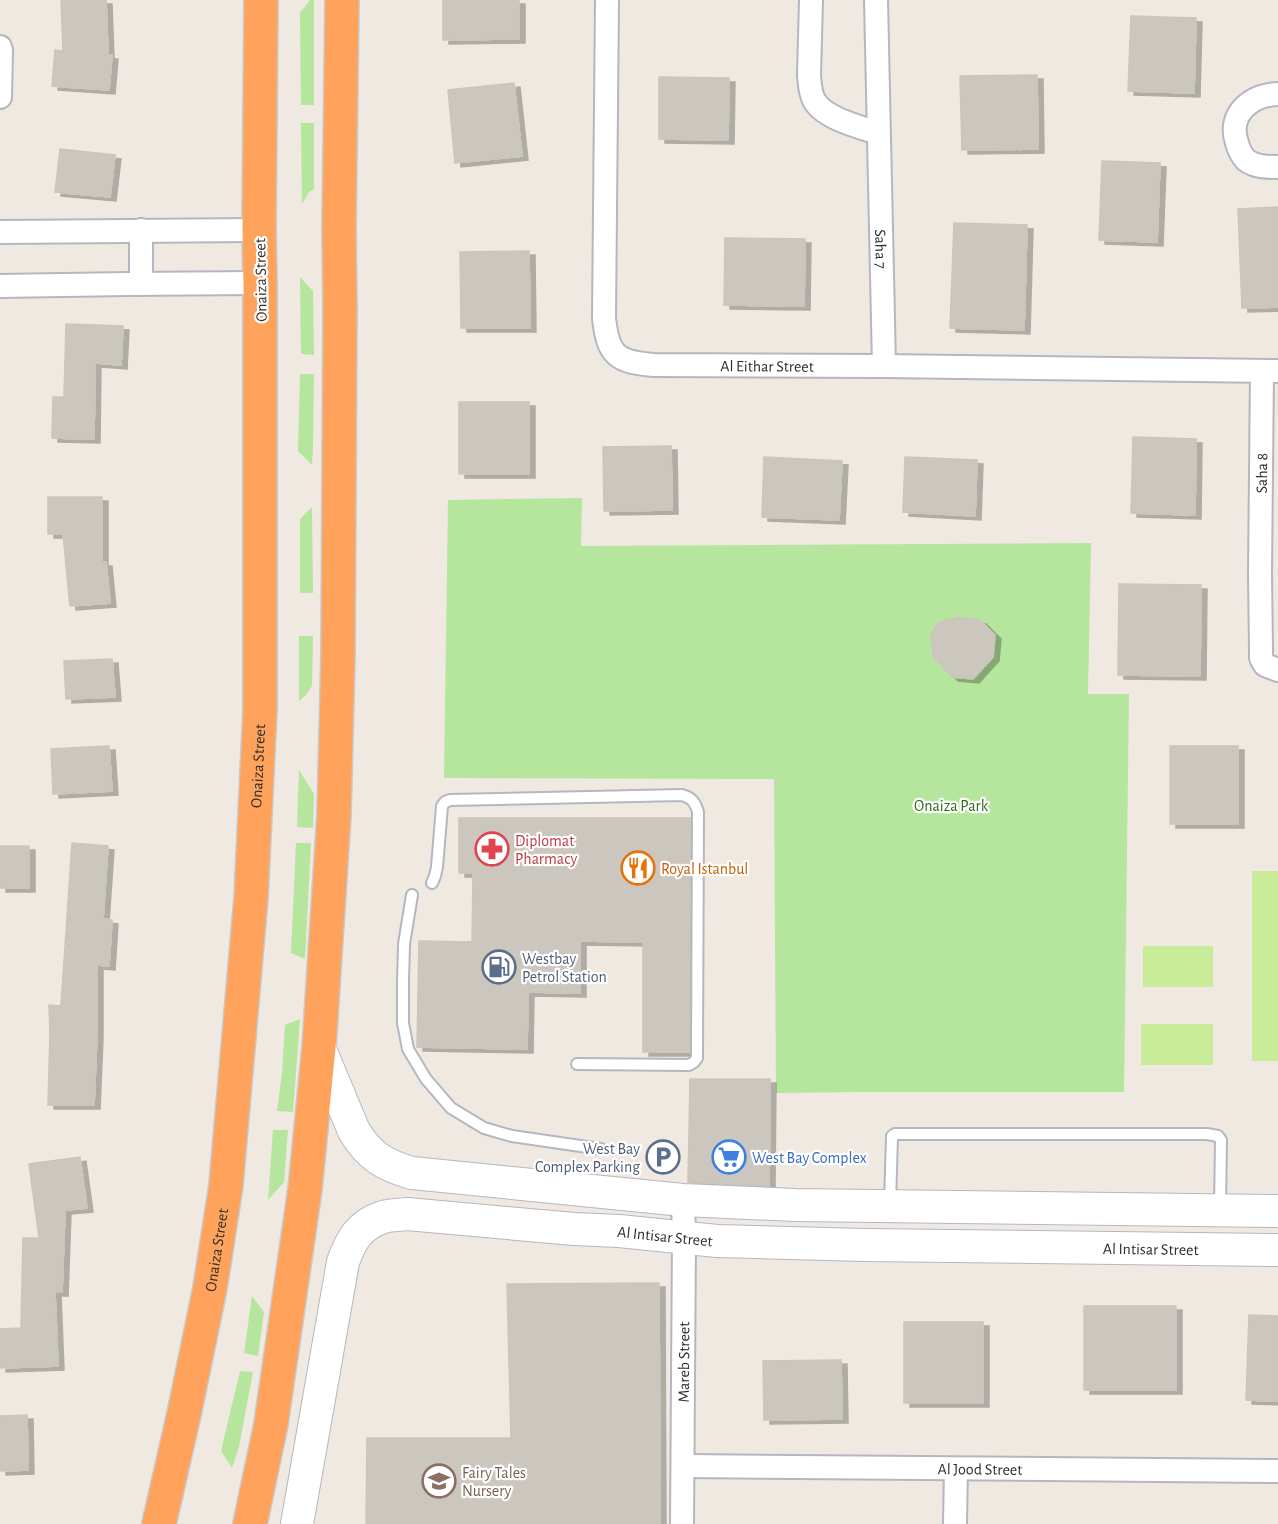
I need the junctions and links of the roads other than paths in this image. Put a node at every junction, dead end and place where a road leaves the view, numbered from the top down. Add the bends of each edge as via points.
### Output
1 (261, 0) edge
2 (342, 0) edge
3 (607, 0) edge
4 (811, 0) edge
5 (876, 0) edge
6 (0, 46) edge
7 (1278, 94) edge
8 (0, 97) edge
9 (878, 133) junction
10 (1278, 167) edge
11 (141, 230) junction
12 (259, 230) junction
13 (0, 232) edge
14 (260, 283) junction
15 (141, 284) junction
16 (0, 286) edge
17 (884, 366) junction
18 (1270, 370) edge
19 (1269, 575) edge
20 (1278, 670) edge
21 (432, 883) dead end
22 (412, 895) dead end
23 (319, 1047) junction
24 (577, 1064) dead end
25 (601, 1149) dead end
26 (682, 1200) junction
27 (890, 1206) junction
28 (1220, 1210) junction
29 (1278, 1211) edge
30 (684, 1238) junction
31 (1201, 1250) junction
32 (1278, 1250) edge
33 (682, 1466) junction
34 (956, 1469) junction
35 (1278, 1471) edge
36 (159, 1524) edge
37 (250, 1524) edge
38 (297, 1524) edge
39 (682, 1524) edge
40 (955, 1524) edge

1 - 12 highway, Onaiza Street
2 - 23 highway via 338,654 334,816
3 - 17 street, Al Eithar Street via 604,318 609,346 632,363 654,365
4 - 9 street via 809,76 814,102 823,111
5 - 9 street, Saha 7
6 - 8 street
7 - 10 street via 1249,102 1237,116 1234,131 1246,160 1263,167
9 - 17 street, Saha 7
11 - 12 street
11 - 13 street
11 - 15 street
12 - 14 highway, Onaiza Street
14 - 15 street
14 - 36 highway, Onaiza Street via 260,709 251,898 225,1197 210,1288
15 - 16 street
17 - 18 street, Al Eithar Street
18 - 19 street, Saha 8
19 - 20 street, Saha 8 via 1261,658 1265,665
21 - 24 lane via 442,806 450,800 682,795 696,804 697,1058 689,1065
22 - 25 lane via 404,944 403,1023 408,1049 426,1079 451,1108 484,1128
23 - 26 street via 362,1144 395,1168 412,1173
23 - 37 highway via 303,1201 271,1424
26 - 27 street
26 - 30 street, Mareb Street
27 - 28 street
27 - 28 lane via 895,1134 1207,1134 1221,1140
28 - 29 street
28 - 31 street
30 - 31 street, Al Intisar Street
30 - 33 street, Mareb Street
30 - 38 street, Al Intisar Street via 407,1214 383,1217 365,1226 350,1242 343,1262
31 - 32 street, Al Intisar Street
33 - 34 street, Al Jood Street
33 - 39 street, Mareb Street
34 - 35 street, Al Jood Street
34 - 40 street

